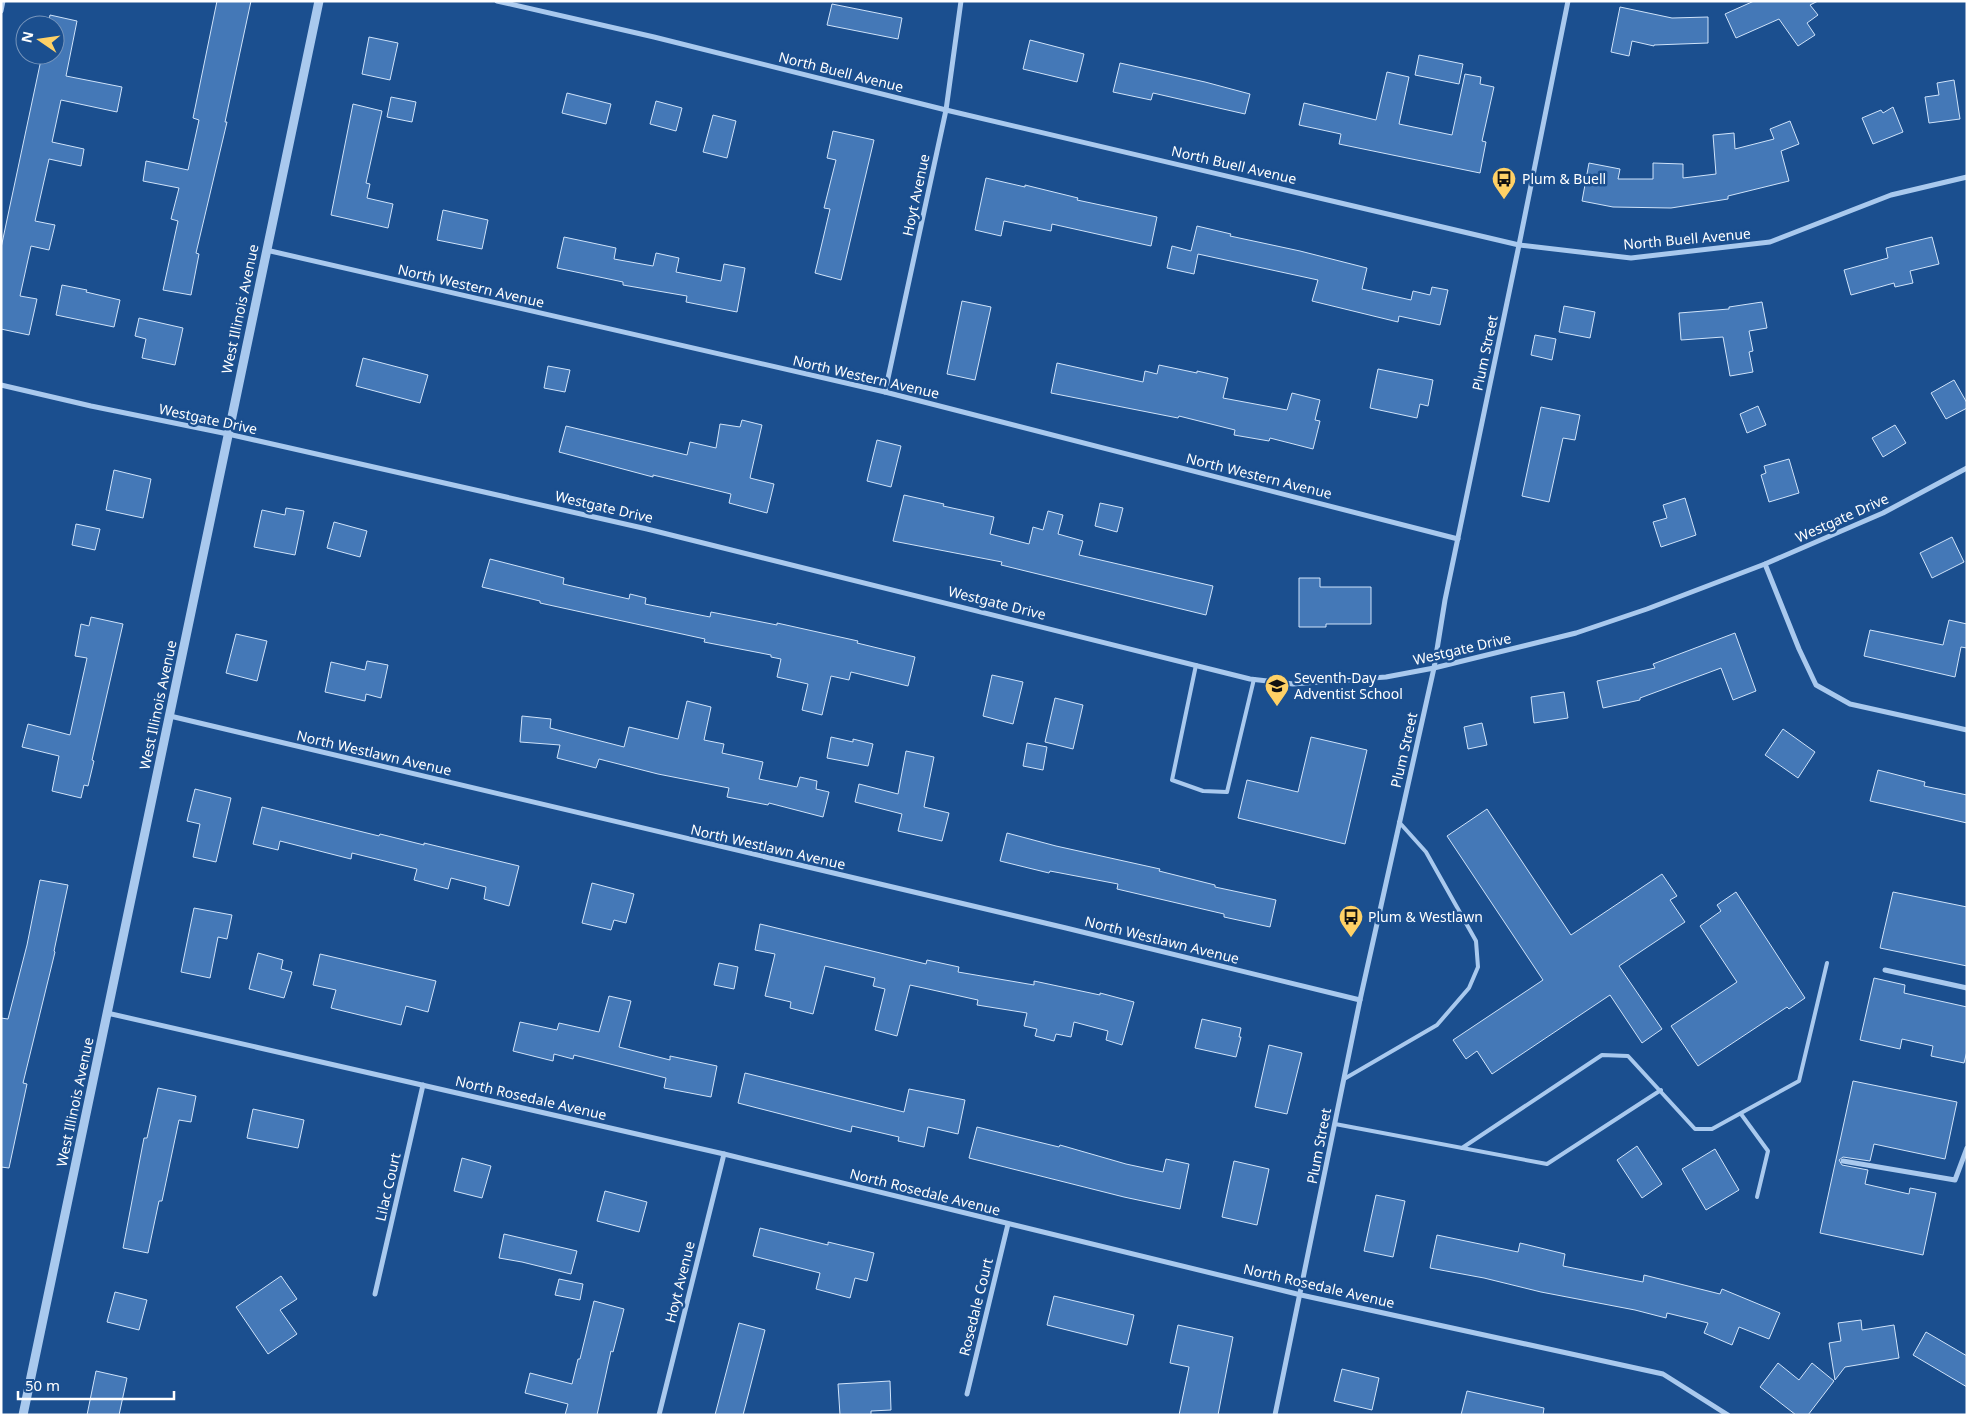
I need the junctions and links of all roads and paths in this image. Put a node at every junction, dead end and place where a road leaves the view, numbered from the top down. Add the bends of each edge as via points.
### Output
1 (3, 1) edge
2 (319, 1) edge
3 (497, 1) edge
4 (961, 1) edge
5 (1568, 1) edge
6 (1, 11) edge
7 (946, 110) junction
8 (1967, 177) edge
9 (1519, 245) junction
10 (266, 250) junction
11 (1, 385) edge
12 (885, 392) junction
13 (228, 434) junction
14 (1967, 468) edge
15 (1458, 539) junction
16 (1765, 564) junction
17 (1196, 665) junction
18 (1434, 668) junction
19 (1254, 679) junction
20 (170, 716) junction
21 (1967, 730) edge
22 (1399, 822) junction
23 (1827, 963) dead end
24 (1884, 970) dead end
25 (1967, 988) edge
26 (1360, 1000) junction
27 (107, 1012) junction
28 (1344, 1078) junction
29 (423, 1085) junction
30 (1660, 1090) junction
31 (1740, 1114) junction
32 (1335, 1124) junction
33 (1462, 1148) junction
34 (1967, 1148) edge
35 (724, 1154) junction
36 (1843, 1161) dead end
37 (1758, 1197) dead end
38 (1008, 1224) junction
39 (375, 1294) dead end
40 (1301, 1295) junction
41 (967, 1394) dead end
42 (23, 1415) edge
43 (659, 1415) edge
44 (1276, 1415) edge
45 (1728, 1415) edge

1 - 6 street
2 - 10 street, West Illinois Avenue
3 - 7 street, North Buell Avenue via 654,36
4 - 7 street, Hoyt Avenue
5 - 9 street, Plum Street
7 - 9 street, North Buell Avenue
7 - 12 street, Hoyt Avenue
8 - 9 street, North Buell Avenue via 1891,195 1770,242 1631,258
9 - 15 street, Plum Street
10 - 12 street, North Western Avenue
10 - 13 street, West Illinois Avenue
11 - 13 street, Westgate Drive
12 - 15 street, North Western Avenue
13 - 17 street, Westgate Drive via 657,531
13 - 20 street, West Illinois Avenue
14 - 16 street, Westgate Drive via 1883,513
15 - 18 street, Plum Street
16 - 18 street, Westgate Drive via 1576,634
16 - 21 street via 1816,685 1850,704
17 - 19 street, Westgate Drive
17 - 19 lane via 1172,780 1203,791 1227,792
18 - 19 street, Westgate Drive via 1342,682 1293,684
18 - 22 street, Plum Street
20 - 26 street, North Westlawn Avenue
20 - 27 street, West Illinois Avenue
22 - 26 street, Plum Street
22 - 28 lane via 1426,852 1476,941 1478,968 1470,988 1437,1025
23 - 31 lane via 1798,1081
24 - 25 street
26 - 28 street, Plum Street
27 - 29 street, North Rosedale Avenue
27 - 42 street, West Illinois Avenue
28 - 32 street, Plum Street
29 - 35 street, North Rosedale Avenue
29 - 39 street, Lilac Court
30 - 31 lane via 1695,1128 1712,1129
30 - 33 lane via 1547,1164
30 - 33 lane via 1628,1056 1602,1055
31 - 37 lane via 1768,1151
32 - 33 lane
32 - 40 street, Plum Street
34 - 36 street via 1955,1180
35 - 38 street, North Rosedale Avenue
35 - 43 street, Hoyt Avenue
38 - 40 street, North Rosedale Avenue
38 - 41 street, Rosedale Court
40 - 44 street, Plum Street
40 - 45 street, North Rosedale Avenue via 1663,1374

